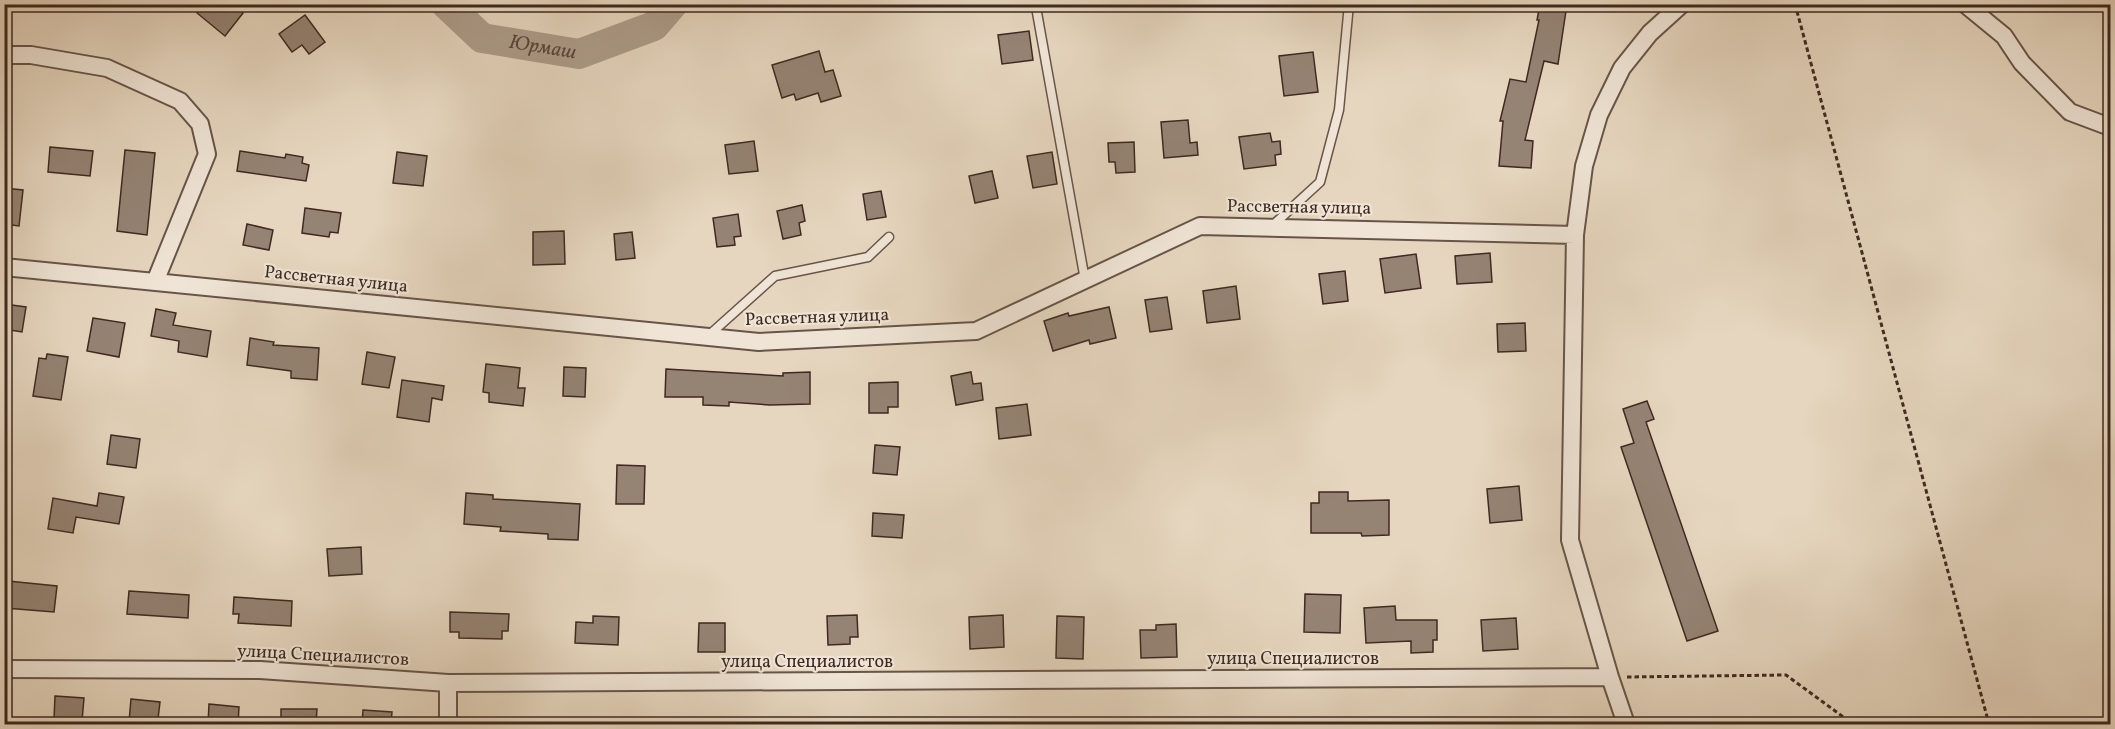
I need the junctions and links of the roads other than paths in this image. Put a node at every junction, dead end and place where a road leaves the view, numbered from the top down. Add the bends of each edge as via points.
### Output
1 (1349, 4) edge
2 (1682, 4) edge
3 (1965, 4) edge
4 (1036, 7) dead end
5 (4, 55) edge
6 (2110, 127) edge
7 (1272, 227) junction
8 (1575, 235) junction
9 (889, 237) dead end
10 (4, 267) edge
11 (1085, 280) junction
12 (155, 282) junction
13 (707, 337) junction
14 (4, 669) edge
15 (1610, 677) junction
16 (448, 683) junction
17 (448, 724) edge
18 (1626, 724) edge

1 - 7 lane via 1339,110 1320,182
2 - 8 street via 1650,33 1622,68 1599,115 1584,166
3 - 6 street via 2004,36 2022,63 2070,112
4 - 11 lane
5 - 12 street via 31,55 107,68 180,101 200,124 207,154
7 - 8 street, Рассветная улица
7 - 11 street, Рассветная улица via 1200,226
8 - 15 street via 1570,540
9 - 13 lane via 868,257 775,276
10 - 12 street, Рассветная улица
11 - 13 street, Рассветная улица via 976,331 759,342
12 - 13 street, Рассветная улица
14 - 16 street, улица Специалистов via 260,670
15 - 16 street, улица Специалистов
15 - 18 street
16 - 17 street

